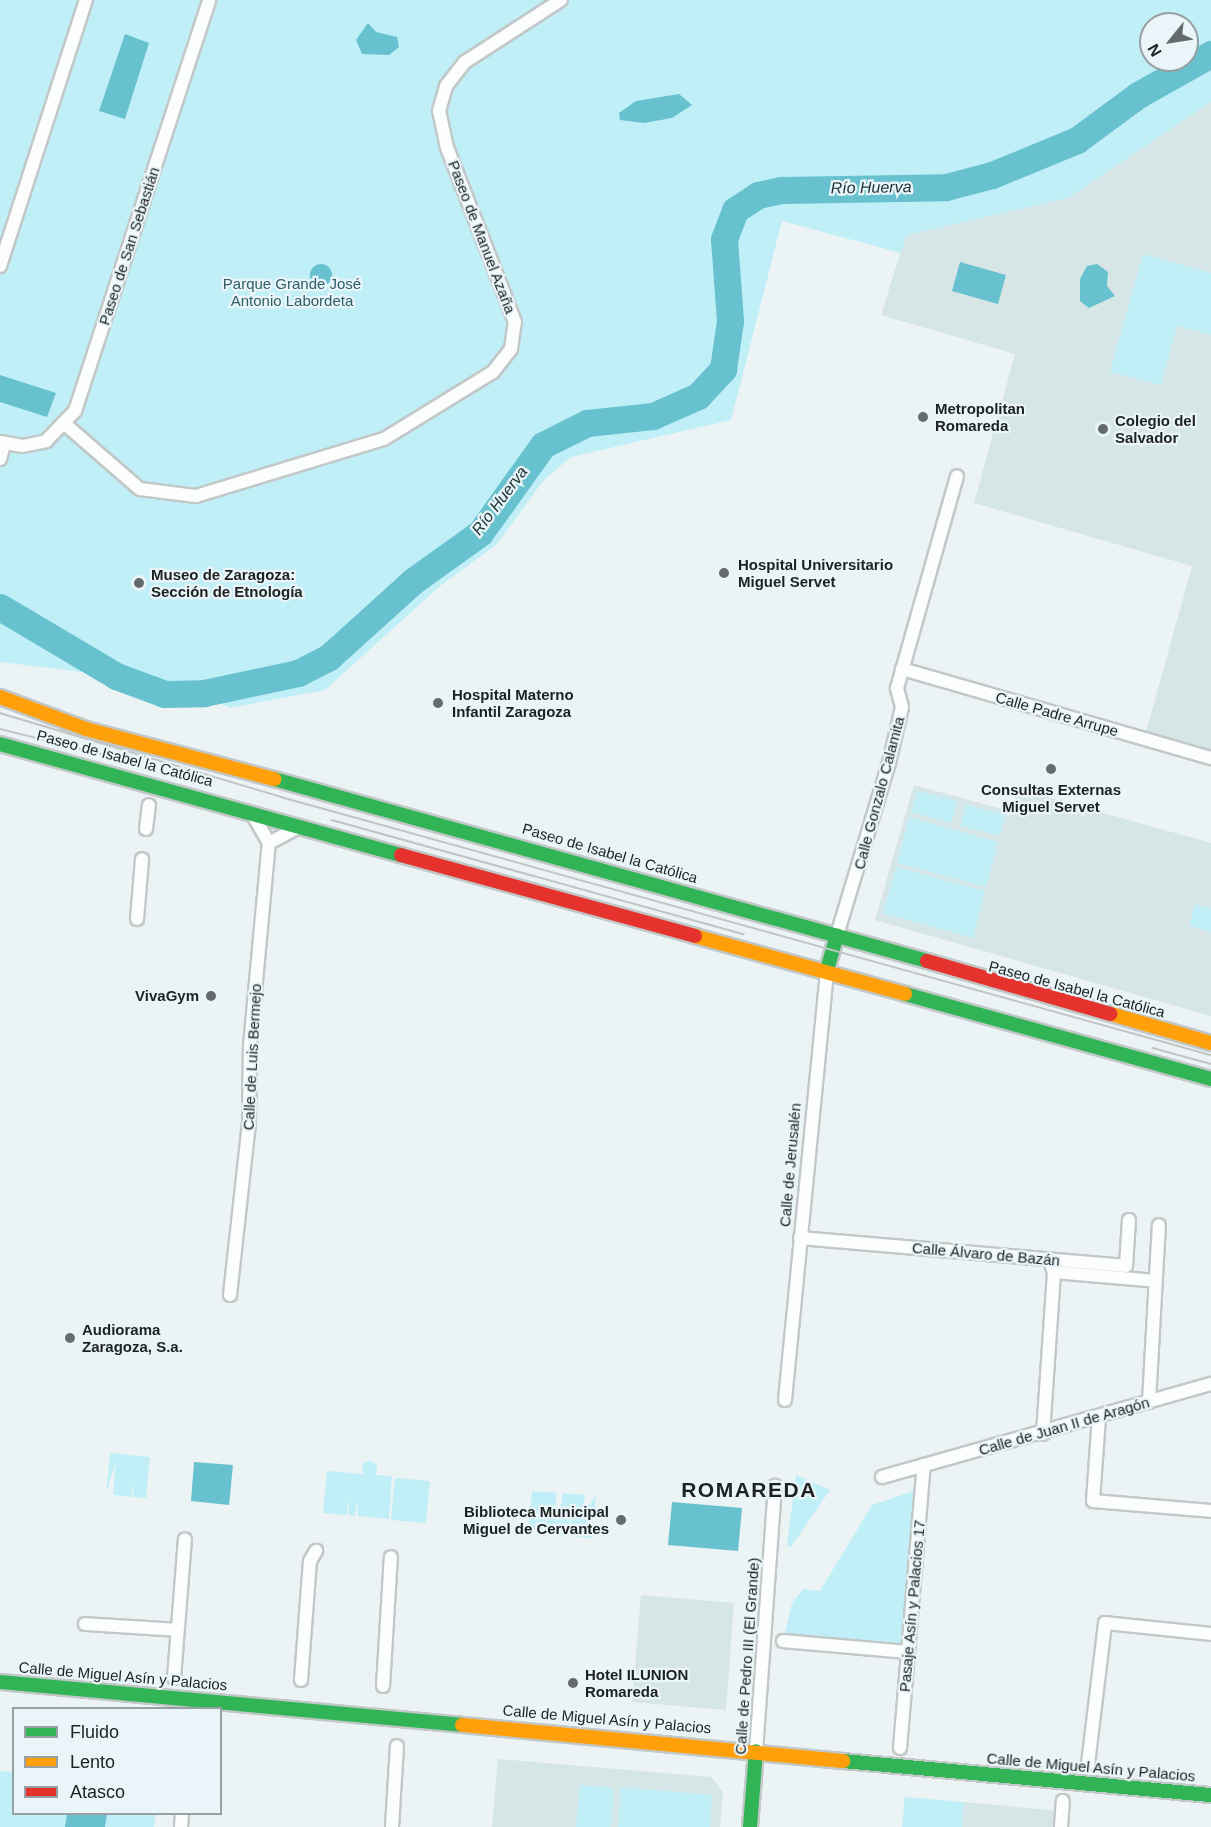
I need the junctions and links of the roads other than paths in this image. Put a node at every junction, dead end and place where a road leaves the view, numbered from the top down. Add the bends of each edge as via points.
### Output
1 (87, 0) edge
2 (209, 0) edge
3 (561, 0) edge
4 (0, 266) edge
5 (66, 425) junction
6 (2, 443) edge
7 (0, 459) edge
8 (957, 476) dead end
9 (902, 669) junction
10 (0, 697) edge
11 (0, 744) edge
12 (1211, 758) edge
13 (148, 805) dead end
14 (248, 809) junction
15 (300, 826) junction
16 (146, 829) dead end
17 (269, 843) junction
18 (142, 859) dead end
19 (137, 919) dead end
20 (837, 935) junction
21 (827, 970) junction
22 (1211, 1043) edge
23 (1211, 1079) edge
24 (1129, 1220) dead end
25 (1160, 1225) dead end
26 (800, 1238) junction
27 (1049, 1259) junction
28 (1054, 1272) junction
29 (1156, 1281) junction
30 (230, 1295) dead end
31 (1211, 1384) edge
32 (785, 1400) dead end
33 (1149, 1402) junction
34 (1099, 1417) junction
35 (1043, 1434) junction
36 (924, 1464) junction
37 (882, 1477) dead end
38 (775, 1486) dead end
39 (1211, 1511) edge
40 (185, 1539) dead end
41 (316, 1551) dead end
42 (391, 1557) dead end
43 (85, 1624) dead end
44 (177, 1630) junction
45 (1211, 1635) edge
46 (783, 1641) dead end
47 (908, 1652) junction
48 (174, 1678) dead end
49 (301, 1680) dead end
50 (0, 1682) edge
51 (383, 1686) dead end
52 (191, 1703) edge
53 (397, 1746) dead end
54 (900, 1748) dead end
55 (756, 1751) junction
56 (1088, 1764) dead end
57 (1211, 1795) edge
58 (1063, 1801) dead end
59 (392, 1827) edge
60 (750, 1827) edge
61 (1061, 1827) edge

1 - 4 street
2 - 5 street, Paseo de San Sebastián
3 - 5 street, Paseo de Manuel Azaña via 465,62 446,86 440,111 447,148 515,322 511,349 493,372 384,439 196,496 140,489
5 - 6 street via 34,445
6 - 7 street
8 - 9 street, Calle Gonzalo Calamita
9 - 12 street, Calle Padre Arrupe
9 - 20 street, Calle Gonzalo Calamita via 897,688 902,707 889,763
10 - 20 main road, Paseo de Isabel la Católica via 86,729
11 - 14 main road, Paseo de Isabel la Católica
13 - 16 street
14 - 15 main road, Paseo de Isabel la Católica
14 - 17 street
15 - 17 street
15 - 21 main road, Paseo de Isabel la Católica
17 - 30 street, Calle de Luis Bermejo via 235,1272
18 - 19 street
20 - 21 main road, Calle de Jerusalén
20 - 22 main road, Paseo de Isabel la Católica
21 - 23 main road, Paseo de Isabel la Católica
21 - 26 street, Calle de Jerusalén
24 - 27 street, Calle Álvaro de Bazán via 1126,1266
25 - 29 street
26 - 27 street, Calle Álvaro de Bazán
26 - 32 street, Calle de Jerusalén
27 - 28 street
28 - 29 street
28 - 35 street
29 - 33 street
31 - 33 street, Calle de Juan II de Aragón
33 - 34 street, Calle de Juan II de Aragón
34 - 35 street, Calle de Juan II de Aragón
34 - 39 street via 1093,1501
35 - 36 street, Calle de Juan II de Aragón
36 - 37 street, Calle de Juan II de Aragón
36 - 47 street, Pasaje Asín y Palacios 17
38 - 55 street, Calle de Pedro III (El Grande)
40 - 44 street
41 - 49 street via 310,1561
42 - 51 street
43 - 44 street
44 - 48 street
45 - 56 street via 1105,1623
46 - 47 street
47 - 54 street, Pasaje Asín y Palacios 17
50 - 52 main road, Calle de Miguel Asín y Palacios
52 - 55 main road, Calle de Miguel Asín y Palacios
53 - 59 street
55 - 57 main road, Calle de Miguel Asín y Palacios
55 - 60 main road, Calle de Pedro III (El Grande)
58 - 61 street

